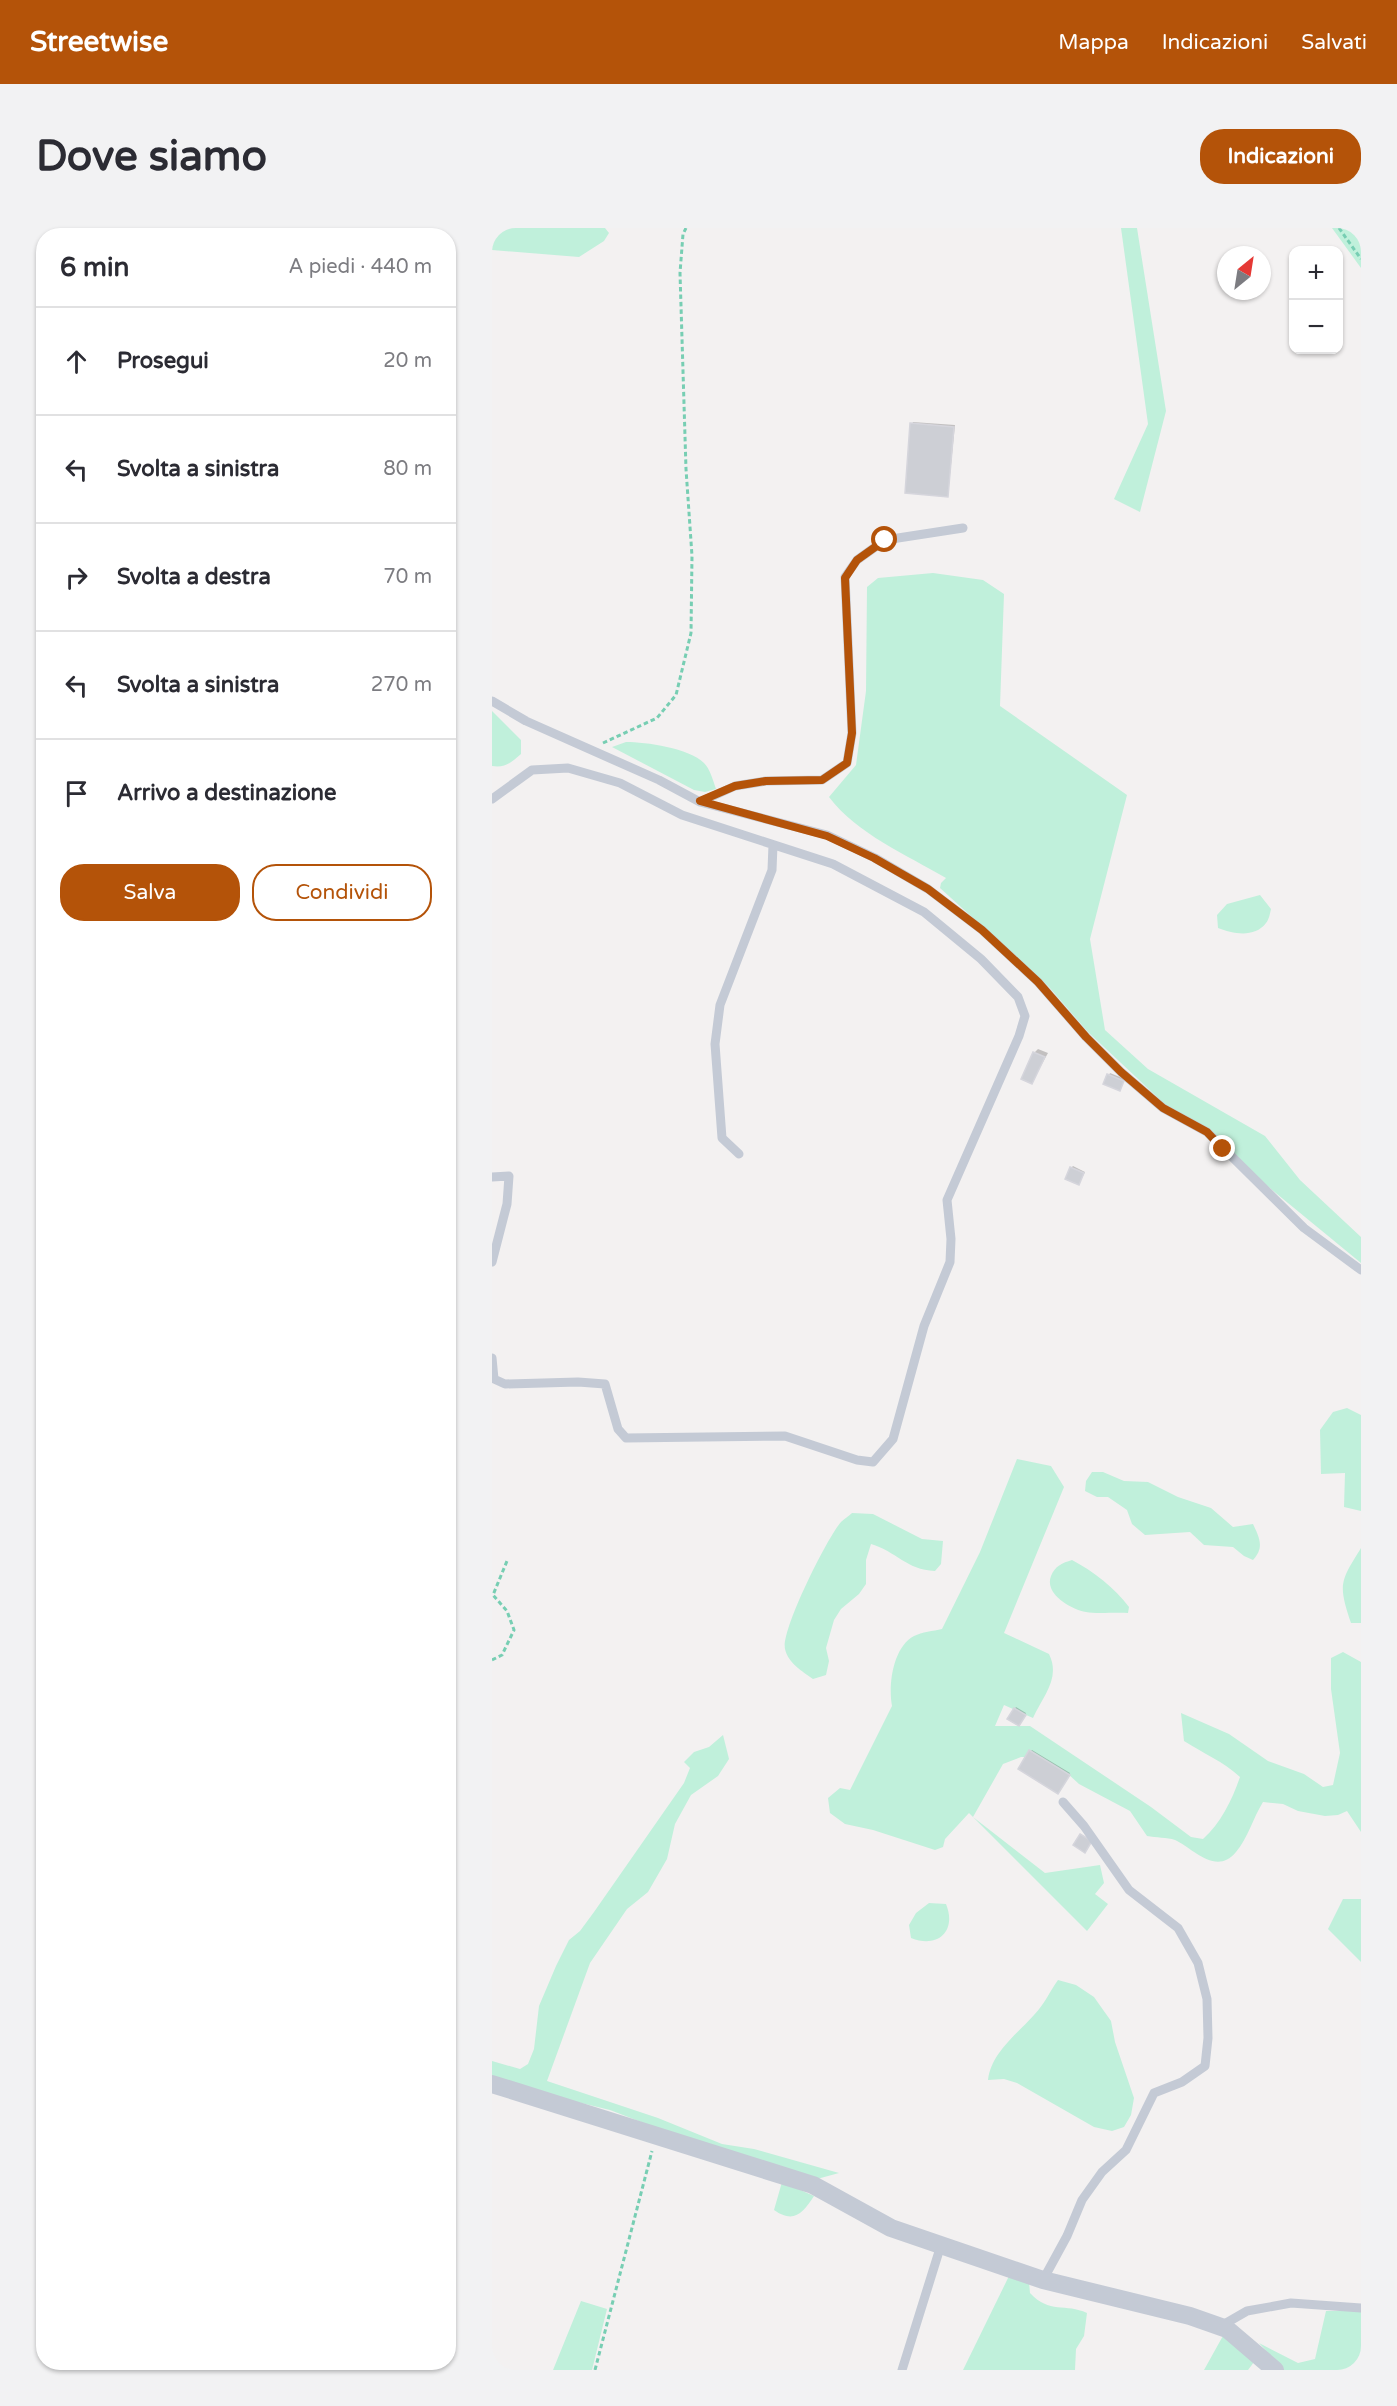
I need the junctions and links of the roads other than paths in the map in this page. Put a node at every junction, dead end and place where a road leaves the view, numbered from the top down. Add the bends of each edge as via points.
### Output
1 (963, 528) dead end
2 (492, 701) edge
3 (492, 800) edge
4 (700, 801) junction
5 (773, 845) junction
6 (739, 1154) dead end
7 (492, 1177) edge
8 (492, 1262) edge
9 (1361, 1270) edge
10 (492, 1358) edge
11 (1063, 1802) dead end
12 (492, 2084) edge
13 (941, 2245) junction
14 (1043, 2280) junction
15 (1361, 2308) edge
16 (1220, 2326) junction
17 (902, 2370) edge
18 (1275, 2370) edge

1 - 4 lane via 885,540 857,560 845,578 852,733 847,763 822,780 735,786
2 - 4 lane via 526,721
3 - 5 lane via 532,770 568,768 620,783 682,815
4 - 9 lane via 827,836 928,889 982,930 1038,982 1121,1072 1163,1108 1207,1132 1304,1228
5 - 6 lane via 772,870 720,1005 715,1044 722,1138
5 - 10 lane via 833,864 924,912 981,959 1018,998 1025,1016 947,1200 950,1262 924,1326 893,1439 873,1462 785,1436 626,1438 618,1429 605,1384 505,1384 494,1379
7 - 8 lane via 509,1176 507,1204
11 - 14 lane via 1129,1890 1178,1928 1198,1963 1207,1999 1208,2038 1204,2066 1182,2082 1154,2093 1126,2150 1102,2172 1082,2200
12 - 13 street via 813,2186 891,2228
13 - 14 street
13 - 17 lane
14 - 16 street
15 - 16 lane via 1291,2303 1247,2311
16 - 18 street

